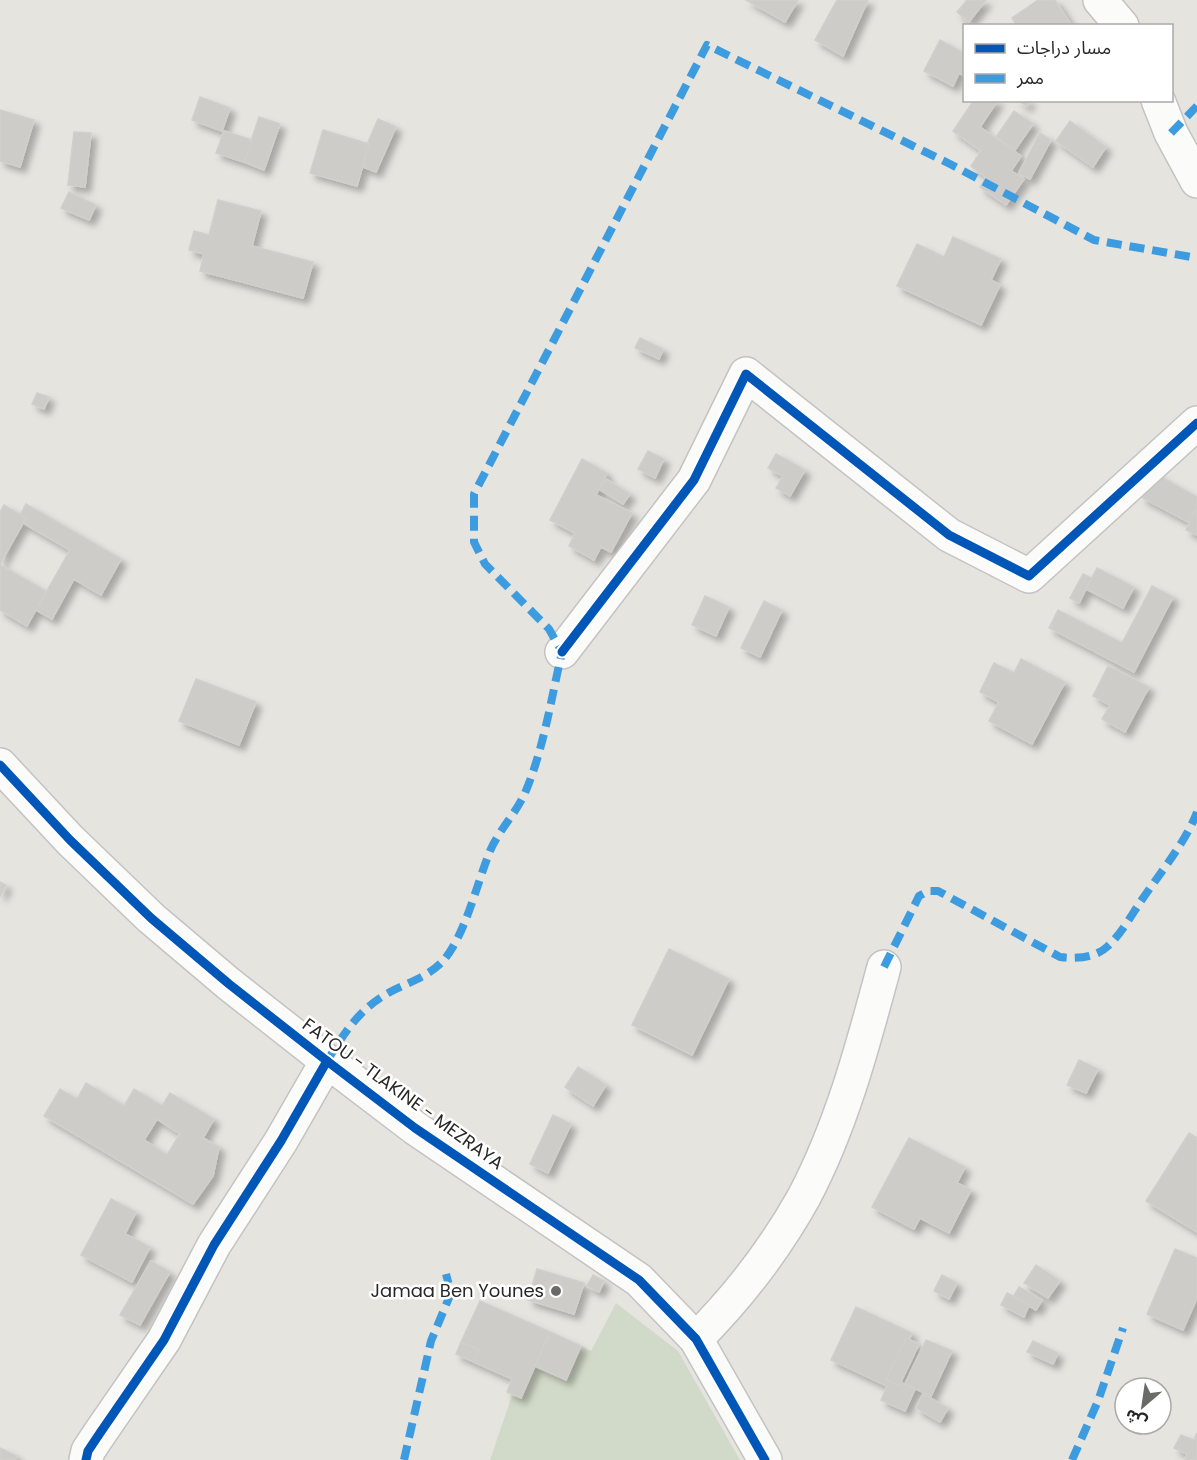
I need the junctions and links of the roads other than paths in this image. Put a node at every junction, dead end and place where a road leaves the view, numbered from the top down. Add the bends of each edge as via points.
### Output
1 (1100, 0) edge
2 (1120, 24) edge
3 (1159, 102) edge
4 (1197, 181) edge
5 (1197, 423) edge
6 (562, 652) dead end
7 (0, 765) edge
8 (884, 967) dead end
9 (327, 1061) junction
10 (696, 1340) junction
11 (86, 1460) edge
12 (765, 1460) edge

1 - 2 street
3 - 4 street
5 - 6 street via 1029,576 949,535 746,374 694,480
7 - 9 street, FATOU - TLAKINE - MEZRAYA via 151,918
8 - 10 street via 861,1053 835,1127 804,1196 758,1268
9 - 10 street, FATOU - TLAKINE - MEZRAYA via 456,1157 639,1280
9 - 11 street via 214,1245 164,1340 100,1432
10 - 12 street, FATOU - TLAKINE - MEZRAYA

